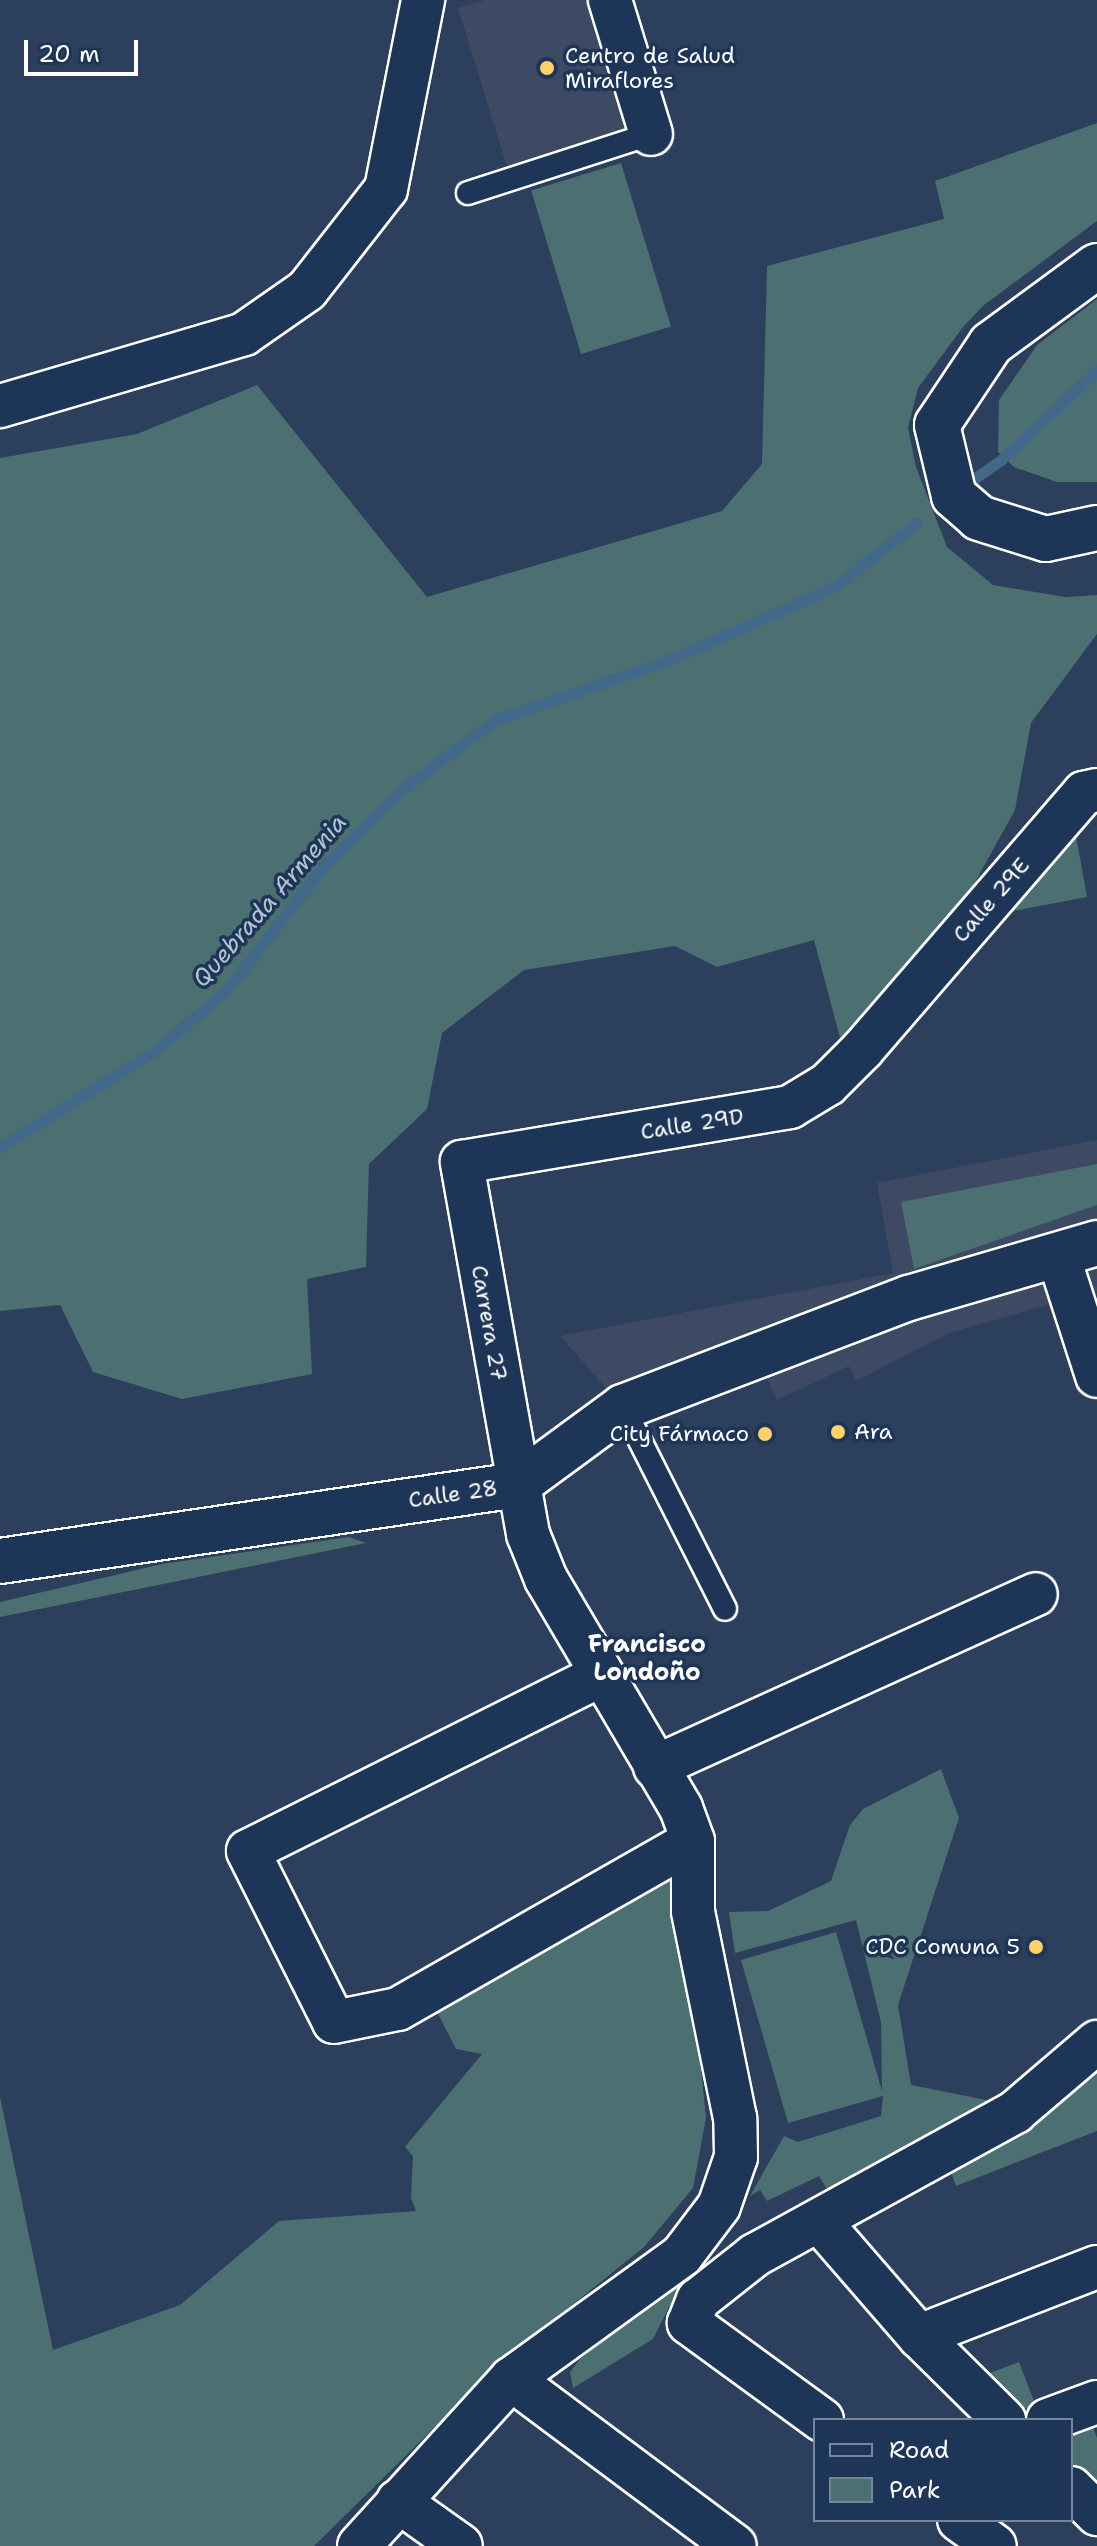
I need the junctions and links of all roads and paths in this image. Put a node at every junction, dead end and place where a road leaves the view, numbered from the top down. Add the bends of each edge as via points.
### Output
1 (423, 0) edge
2 (610, 0) edge
3 (651, 134) joint
4 (468, 193) dead end
5 (1097, 266) edge
6 (0, 406) edge
7 (1097, 528) edge
8 (1097, 790) edge
9 (889, 1018) joint
10 (462, 1162) joint
11 (1077, 1249) edge
12 (1097, 1376) edge
13 (623, 1407) junction
14 (517, 1485) junction
15 (0, 1561) edge
16 (1036, 1594) dead end
17 (725, 1609) dead end
18 (599, 1676) junction
19 (655, 1767) junction
20 (693, 1841) junction
21 (1097, 2042) edge
22 (821, 2223) junction
23 (682, 2255) junction
24 (755, 2255) junction
25 (1097, 2267) edge
26 (919, 2336) junction
27 (511, 2379) junction
28 (1097, 2402) edge
29 (819, 2418) edge
30 (1002, 2418) edge
31 (1053, 2418) edge
32 (1073, 2490) edge
33 (398, 2501) junction
34 (1097, 2514) edge
35 (962, 2522) edge
36 (359, 2546) edge
37 (461, 2546) edge
38 (735, 2546) edge
39 (995, 2546) edge

1 - 6 street via 386,189 307,290 244,334
2 - 3 street
3 - 4 lane
5 - 7 street via 991,344 937,425 954,496 979,518 1046,539
8 - 9 street, Calle 29E via 1084,793
9 - 10 street, Calle 29D via 828,1084 790,1107
10 - 14 street, Carrera 27
11 - 12 street
11 - 13 street, Calle 28 via 888,1305
13 - 14 street, Calle 28
13 - 17 lane
14 - 15 street, Calle 28
14 - 18 street, Carrera 27 via 546,1579
16 - 19 street
18 - 19 street, Carrera 27
18 - 20 street via 248,1851 334,2022 398,2009
19 - 20 street, Carrera 27 via 681,1808
20 - 23 street via 693,1911 735,2118 736,2157 719,2206
21 - 22 street via 1015,2112
22 - 24 street
22 - 26 street
23 - 24 street
23 - 27 street
24 - 29 street via 698,2300 689,2323
25 - 26 street
26 - 30 street
27 - 33 street
27 - 38 street
28 - 31 street
32 - 34 street
33 - 36 street
33 - 37 street
35 - 39 street

